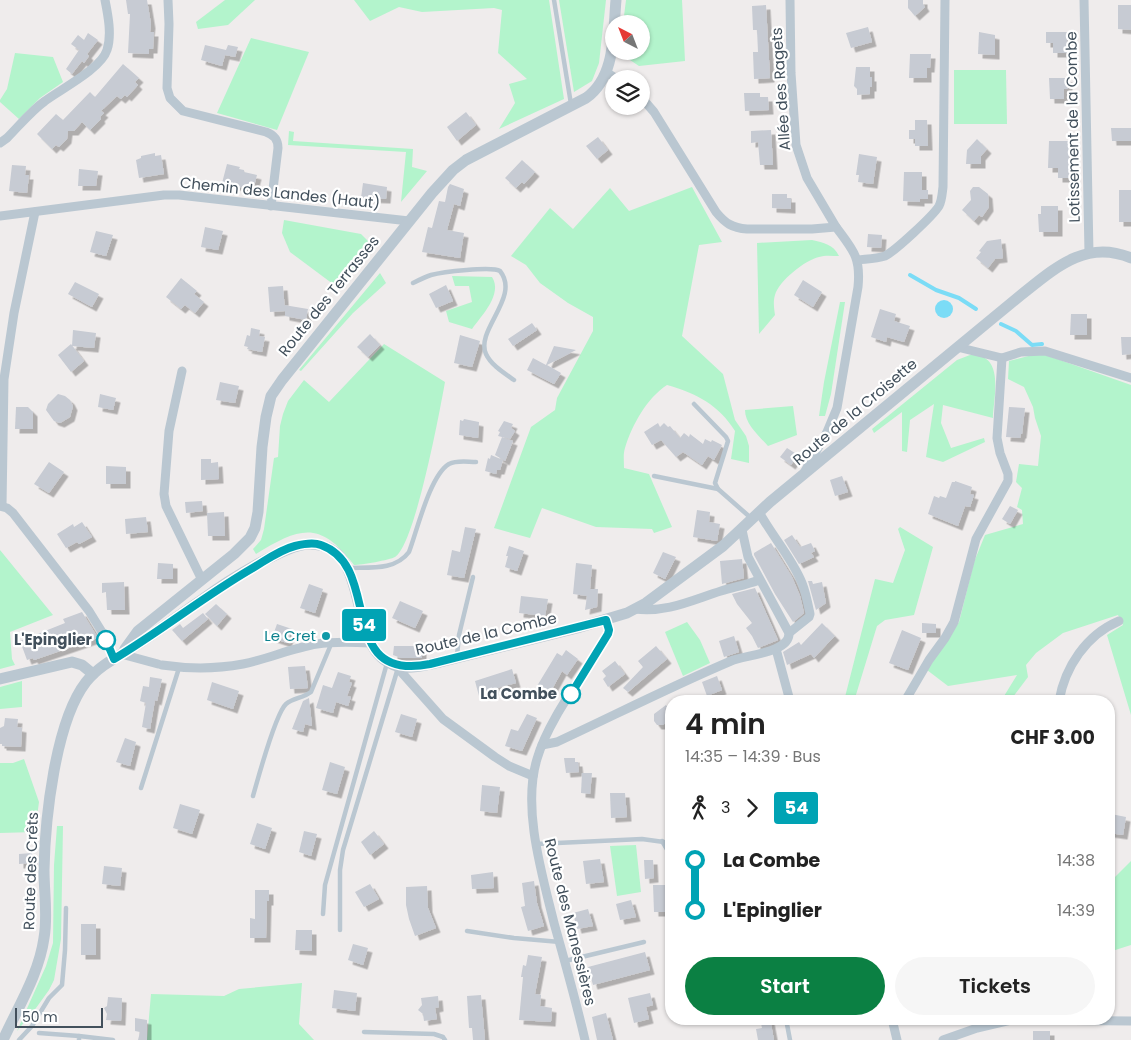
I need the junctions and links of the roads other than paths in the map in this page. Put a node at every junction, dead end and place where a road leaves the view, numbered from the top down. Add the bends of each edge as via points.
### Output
1 (105, 0) edge
2 (168, 0) edge
3 (554, 0) edge
4 (616, 0) edge
5 (790, 0) edge
6 (945, 0) edge
7 (1084, 0) edge
8 (607, 70) edge
9 (605, 74) edge
10 (572, 105) junction
11 (650, 107) edge
12 (0, 143) edge
13 (271, 206) junction
14 (34, 212) junction
15 (0, 216) edge
16 (409, 221) junction
17 (836, 227) junction
18 (1089, 253) junction
19 (1131, 258) edge
20 (858, 260) junction
21 (413, 283) dead end
22 (957, 347) junction
23 (1002, 358) junction
24 (182, 371) dead end
25 (1131, 378) edge
26 (514, 380) dead end
27 (694, 404) dead end
28 (476, 462) dead end
29 (803, 475) junction
30 (654, 476) dead end
31 (718, 489) junction
32 (1, 506) edge
33 (755, 516) junction
34 (742, 530) junction
35 (348, 568) junction
36 (473, 578) dead end
37 (202, 580) junction
38 (759, 580) junction
39 (635, 609) junction
40 (606, 620) junction
41 (1119, 621) dead end
42 (789, 633) junction
43 (332, 642) junction
44 (371, 643) junction
45 (776, 649) junction
46 (117, 656) junction
47 (457, 657) junction
48 (393, 665) junction
49 (179, 668) junction
50 (93, 674) junction
51 (0, 679) edge
52 (788, 695) edge
53 (909, 695) edge
54 (1060, 695) edge
55 (542, 744) junction
56 (533, 776) junction
57 (141, 788) dead end
58 (253, 796) dead end
59 (662, 841) junction
60 (665, 842) edge
61 (536, 844) junction
62 (665, 846) edge
63 (66, 908) dead end
64 (323, 914) dead end
65 (340, 930) dead end
66 (467, 931) dead end
67 (560, 942) junction
68 (644, 942) dead end
69 (565, 961) junction
70 (1115, 1022) edge
71 (1131, 1022) edge
72 (787, 1025) edge
73 (893, 1025) edge
74 (990, 1025) edge
75 (364, 1032) dead end
76 (40, 1033) dead end
77 (79, 1038) edge
78 (3, 1040) edge
79 (19, 1040) edge
80 (113, 1040) edge
81 (445, 1040) edge
82 (585, 1040) edge
83 (790, 1040) edge
84 (896, 1040) edge
85 (943, 1040) edge

1 - 12 street via 109,32 107,50 101,60 44,101
2 - 13 street via 167,88 170,98 188,113 274,136 278,148
3 - 10 lane
4 - 8 street, Route des Terrasses
5 - 17 street, Allée des Ragets via 796,145 803,170
6 - 20 street via 941,201 927,220 890,252
7 - 18 street, Lotissement de la Combe
9 - 10 street, Route des Terrasses via 590,94
10 - 16 street, Route des Terrasses via 466,160 447,176
11 - 17 street via 716,212 728,225 747,229
13 - 14 street, Chemin des Landes (Haut) via 164,195
13 - 16 street, Chemin des Landes (Haut)
14 - 15 street, Chemin des Landes (Haut)
14 - 32 street via 4,379
16 - 37 street, Route des Terrasses via 275,389 264,423 253,534
17 - 20 street, Allée des Ragets
18 - 19 street, Route de la Croisette via 1112,252
18 - 22 street, Route de la Croisette via 1075,257 1044,277
20 - 29 street via 858,287 838,408
21 - 26 lane via 440,274 491,268 500,271 505,284 502,303 483,346 496,367
22 - 23 street
22 - 29 street, Route de la Croisette
23 - 25 street via 1026,351 1045,351
23 - 53 street via 997,438 1008,482 976,539 954,622
24 - 37 street via 169,431 164,494 166,506
27 - 31 lane via 728,441 715,483
28 - 35 lane via 454,462 442,470 429,494 409,552 402,559 393,565
29 - 33 street, Route de la Croisette
30 - 31 lane
31 - 33 lane
32 - 46 street via 13,512 78,596
33 - 34 street, Route de la Croisette
33 - 42 street via 769,531 805,590 810,614
34 - 38 street via 748,557
34 - 39 street, Route de la Croisette via 663,592
35 - 44 street
35 - 46 street via 333,552 320,545 294,546 222,586
36 - 47 lane
37 - 46 street, Route des Terrasses via 138,631
38 - 39 street via 658,610
38 - 42 street
39 - 40 street, Route de la Croisette
40 - 47 street, Route de la Combe
40 - 55 street, Route des Manessières via 608,634
41 - 54 street via 1086,643 1068,671
42 - 45 street via 786,643
43 - 44 street
43 - 49 street via 242,664
43 - 58 lane via 311,692 283,708
44 - 48 street
45 - 52 street
45 - 55 street via 733,660 557,742
46 - 49 street
46 - 50 street
47 - 48 street, Route de la Combe via 410,667
48 - 56 street via 443,720 509,766
48 - 64 lane via 324,885
48 - 65 lane via 343,850
49 - 57 lane
50 - 51 street via 72,662
50 - 78 street, Route des Crêts via 81,690 70,715 51,789 46,819 45,924 41,954
55 - 56 street, Route des Manessières
56 - 61 street, Route des Manessières
59 - 60 lane
59 - 61 lane
59 - 62 lane
61 - 67 street, Route des Manessières
63 - 79 lane via 62,985
66 - 67 lane
67 - 69 street, Route des Manessières
68 - 69 lane
69 - 82 street, Route des Manessières
70 - 71 street
72 - 83 lane
73 - 84 street
74 - 85 street
75 - 81 lane via 434,1034
76 - 77 lane
77 - 80 lane

